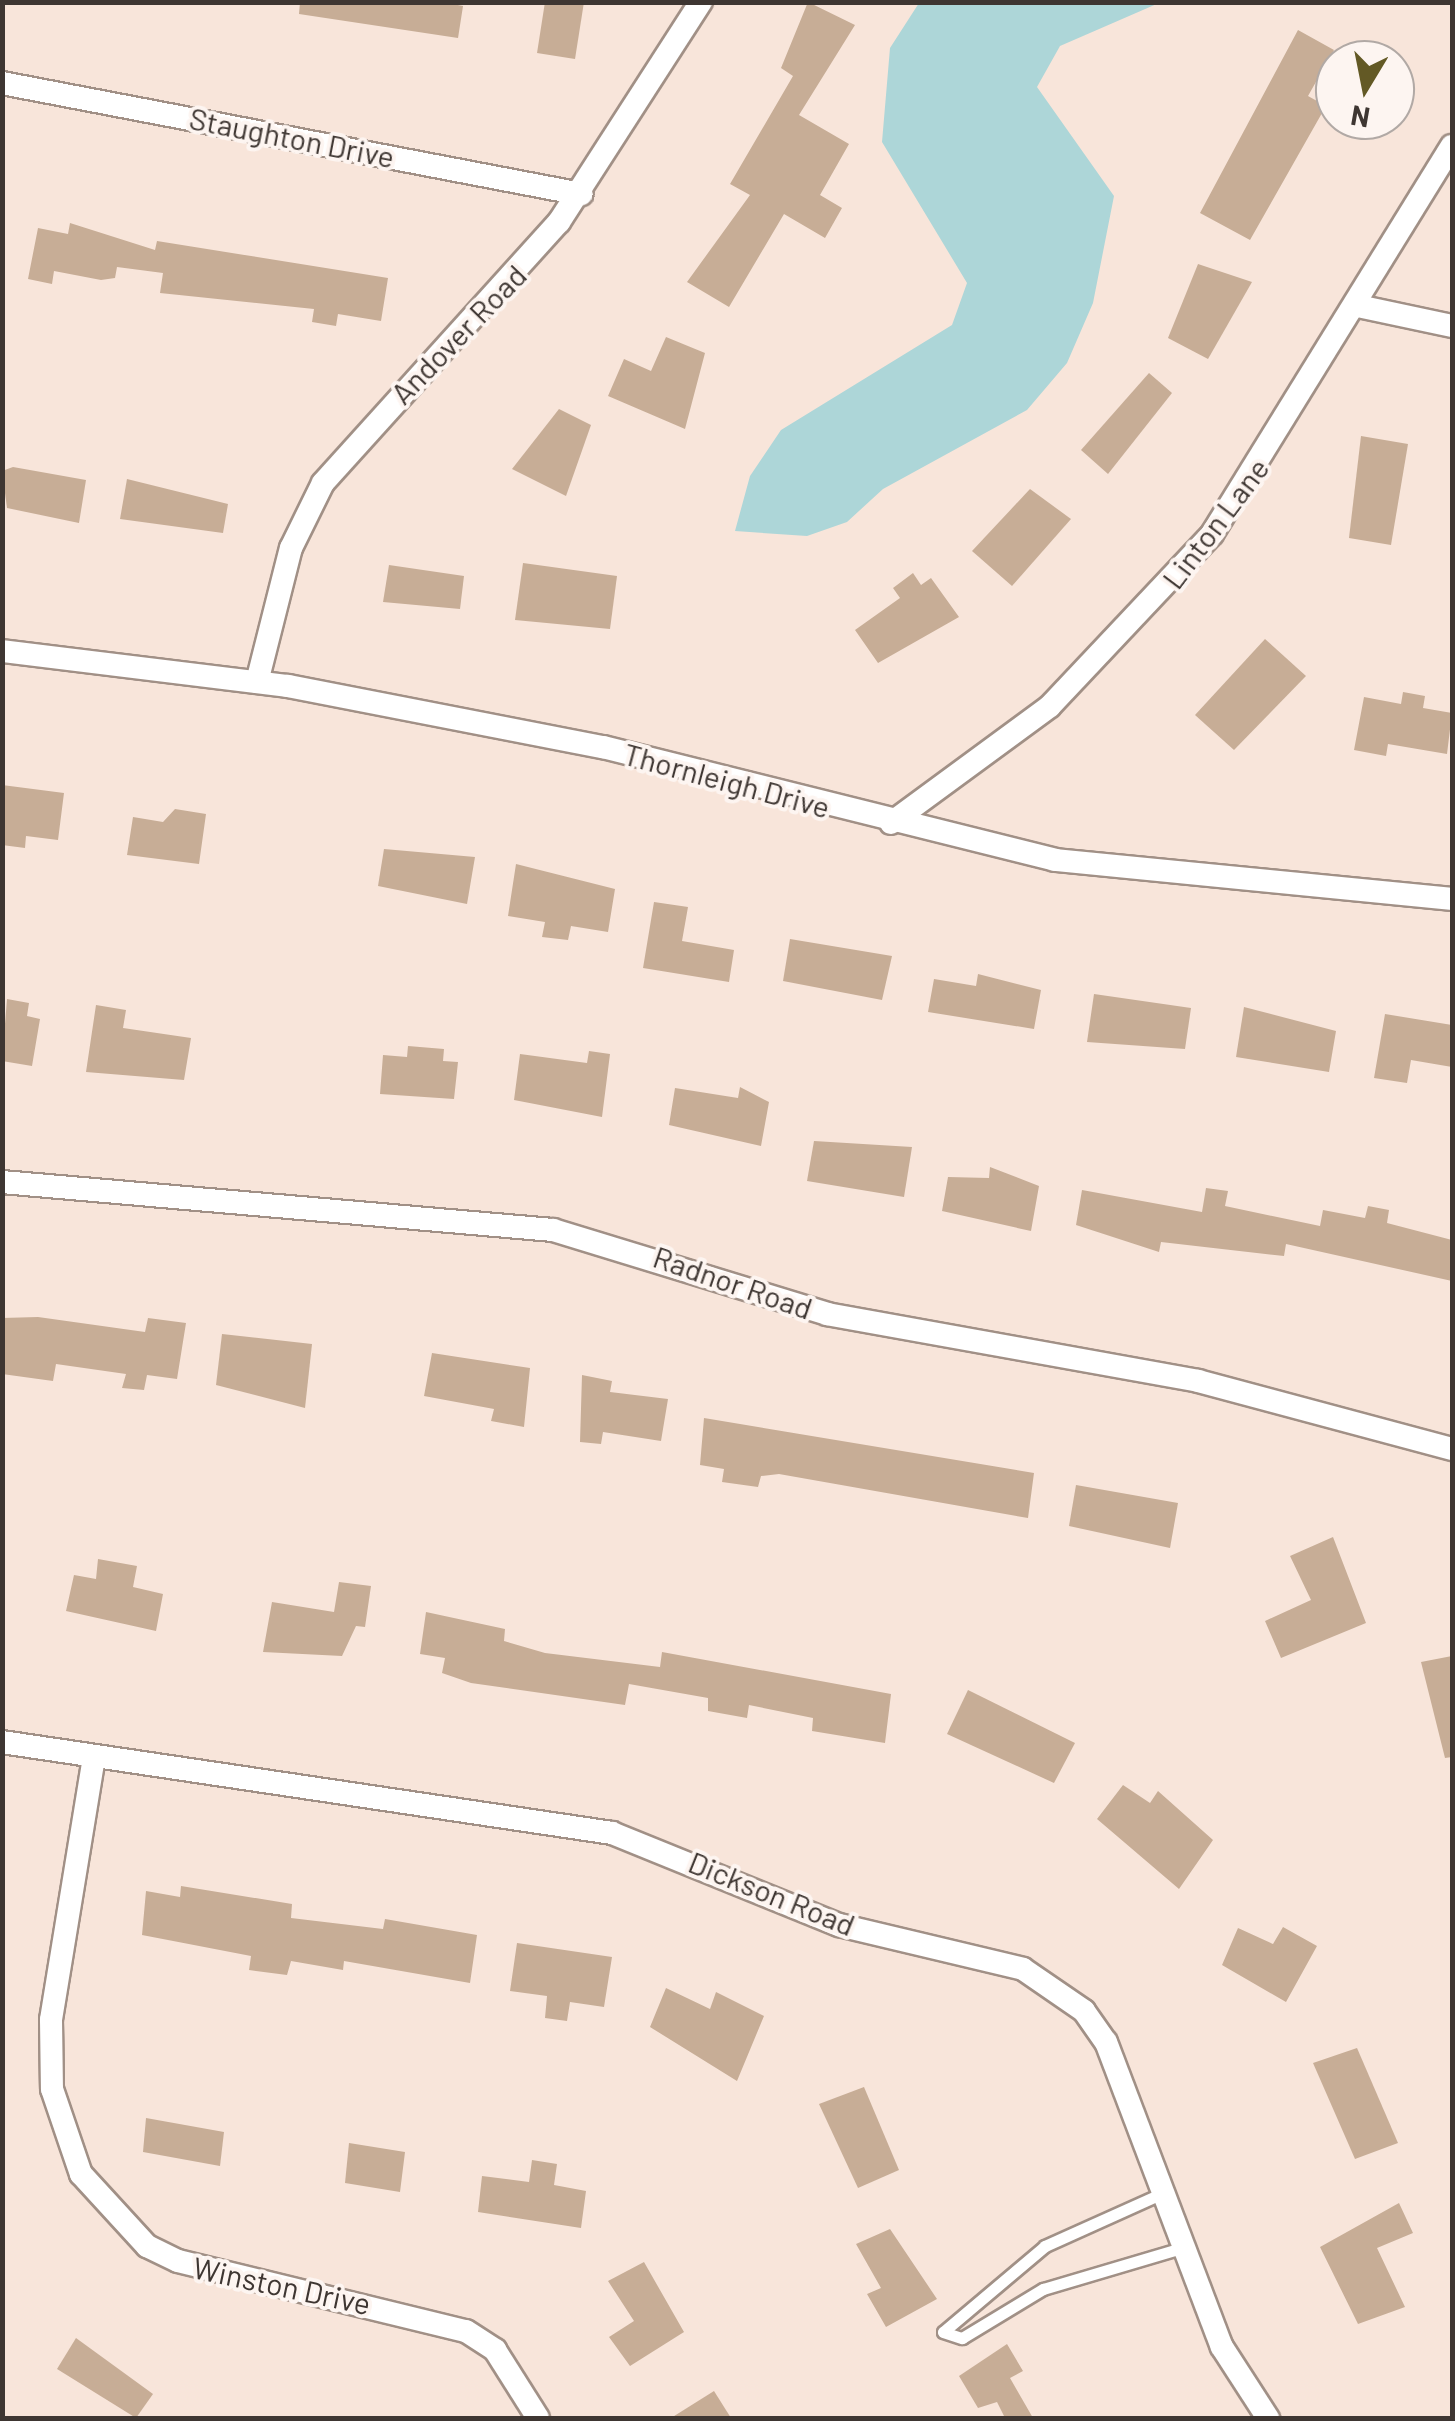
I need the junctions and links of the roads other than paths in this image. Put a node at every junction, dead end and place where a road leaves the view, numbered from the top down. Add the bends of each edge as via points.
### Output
1 (701, 2) edge
2 (2, 83) edge
3 (1452, 146) edge
4 (581, 194) junction
5 (1358, 306) junction
6 (1452, 326) edge
7 (2, 651) edge
8 (257, 682) junction
9 (890, 823) junction
10 (1452, 899) edge
11 (2, 1182) edge
12 (1452, 1449) edge
13 (2, 1742) edge
14 (94, 1756) junction
15 (1165, 2192) junction
16 (1185, 2247) junction
17 (538, 2418) edge
18 (1268, 2418) edge

1 - 4 street, Andover Road
2 - 4 street, Staughton Drive
3 - 5 street, Linton Lane
4 - 8 street, Andover Road via 323,482 291,548
5 - 6 street
5 - 9 street, Linton Lane via 1248,484 1147,610 1012,738
7 - 8 street, Thornleigh Drive
8 - 9 street, Thornleigh Drive via 603,747
9 - 10 street, Thornleigh Drive via 1153,874
11 - 12 street, Radnor Road via 553,1230 827,1314 1198,1381
13 - 14 street, Dickson Road
14 - 15 street, Dickson Road via 612,1833 840,1925 1023,1969 1100,2030
14 - 17 street, Winston Drive via 51,2020 52,2090 82,2174 147,2246 178,2262 466,2331 495,2350
15 - 16 street, Dickson Road
15 - 16 lane via 1045,2246 943,2332 962,2338 1043,2289
16 - 18 street, Dickson Road via 1222,2347

